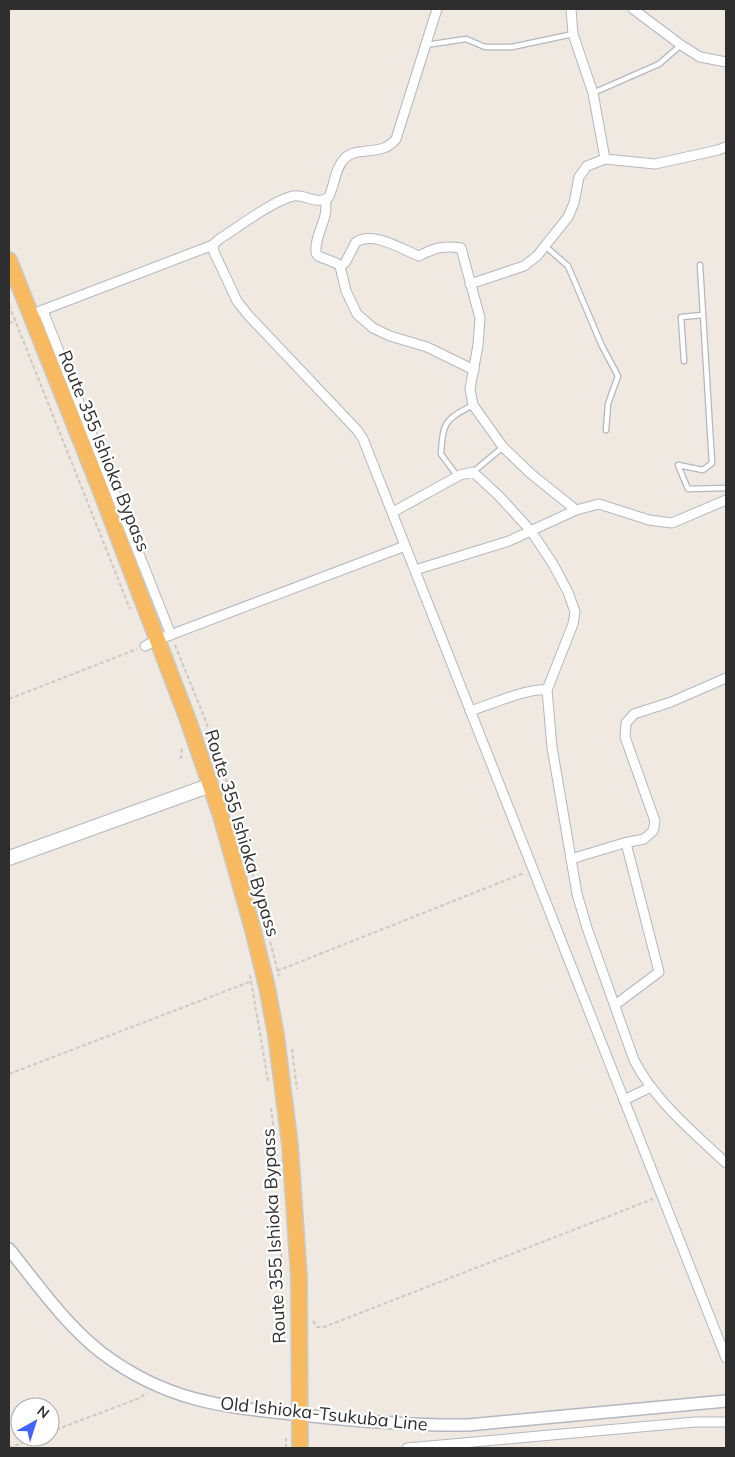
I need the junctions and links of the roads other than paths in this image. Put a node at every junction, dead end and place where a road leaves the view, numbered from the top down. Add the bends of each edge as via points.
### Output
1 (437, 9) edge
2 (571, 9) edge
3 (633, 9) edge
4 (573, 34) junction
5 (426, 44) junction
6 (681, 45) junction
7 (726, 62) edge
8 (593, 93) junction
9 (726, 147) edge
10 (605, 159) junction
11 (325, 200) junction
12 (213, 245) junction
13 (545, 246) junction
14 (9, 260) edge
15 (700, 265) dead end
16 (340, 266) junction
17 (470, 284) junction
18 (36, 313) junction
19 (703, 314) junction
20 (684, 361) dead end
21 (474, 370) junction
22 (473, 406) junction
23 (606, 430) dead end
24 (503, 448) junction
25 (473, 472) junction
26 (458, 477) junction
27 (726, 488) edge
28 (726, 500) edge
29 (576, 510) junction
30 (392, 512) junction
31 (531, 532) junction
32 (405, 546) junction
33 (415, 570) junction
34 (158, 641) junction
35 (726, 678) edge
36 (547, 690) junction
37 (470, 711) junction
38 (211, 785) junction
39 (626, 843) junction
40 (9, 858) edge
41 (571, 859) junction
42 (614, 1005) junction
43 (651, 1087) junction
44 (624, 1100) junction
45 (726, 1163) edge
46 (9, 1249) edge
47 (726, 1358) edge
48 (726, 1401) edge
49 (300, 1415) junction
50 (726, 1422) edge
51 (300, 1448) edge
52 (407, 1448) edge

1 - 5 street
2 - 4 street
3 - 6 street
4 - 5 lane via 512,47 485,47 466,39
4 - 8 street
5 - 11 street via 396,139 387,147 346,157
6 - 7 street via 700,57
6 - 8 lane via 659,64
8 - 10 street
9 - 10 street via 655,164
10 - 13 street via 587,166 579,177 572,211
11 - 12 street via 296,196 282,200
11 - 16 street via 327,208 316,242 316,253
12 - 18 street
12 - 30 street via 237,301 359,432
13 - 17 street via 524,266
13 - 23 lane via 568,266 618,376 608,404
14 - 18 highway, Route 355 Ishioka Bypass
15 - 19 lane
16 - 17 street via 348,259 356,242 367,238 419,256 435,248 449,246 461,248
16 - 21 street via 350,301 367,323
17 - 21 street via 480,318
18 - 34 highway, Route 355 Ishioka Bypass
19 - 20 lane via 681,317
19 - 27 lane via 712,463 703,470 678,465 688,489
21 - 22 street via 470,395
22 - 24 street
22 - 26 lane via 450,418 444,429 441,454
24 - 25 lane
24 - 29 street
25 - 26 street
25 - 31 street
26 - 30 street
28 - 29 street via 672,523 649,520 599,504
29 - 31 street
30 - 32 street
31 - 33 street
31 - 36 street via 554,564 575,612
32 - 33 street
32 - 34 street
33 - 37 street
34 - 38 highway, Route 355 Ishioka Bypass
35 - 39 street via 634,714 626,723 625,737 655,821 653,831 644,839
36 - 37 street
36 - 41 street via 552,747
37 - 44 street
38 - 40 main road
38 - 49 highway, Route 355 Ishioka Bypass via 240,877 276,1036 290,1146 298,1278
39 - 41 street
39 - 42 street via 659,972
41 - 42 street via 587,928
42 - 43 street via 634,1060
43 - 44 street
43 - 45 street
44 - 47 street
46 - 49 street, Old Ishioka-Tsukuba Line via 60,1313 87,1340 117,1363 158,1387 216,1405
48 - 49 street, Old Ishioka-Tsukuba Line via 468,1425 376,1423
49 - 51 highway, Route 355 Ishioka Bypass
50 - 52 street via 695,1422

